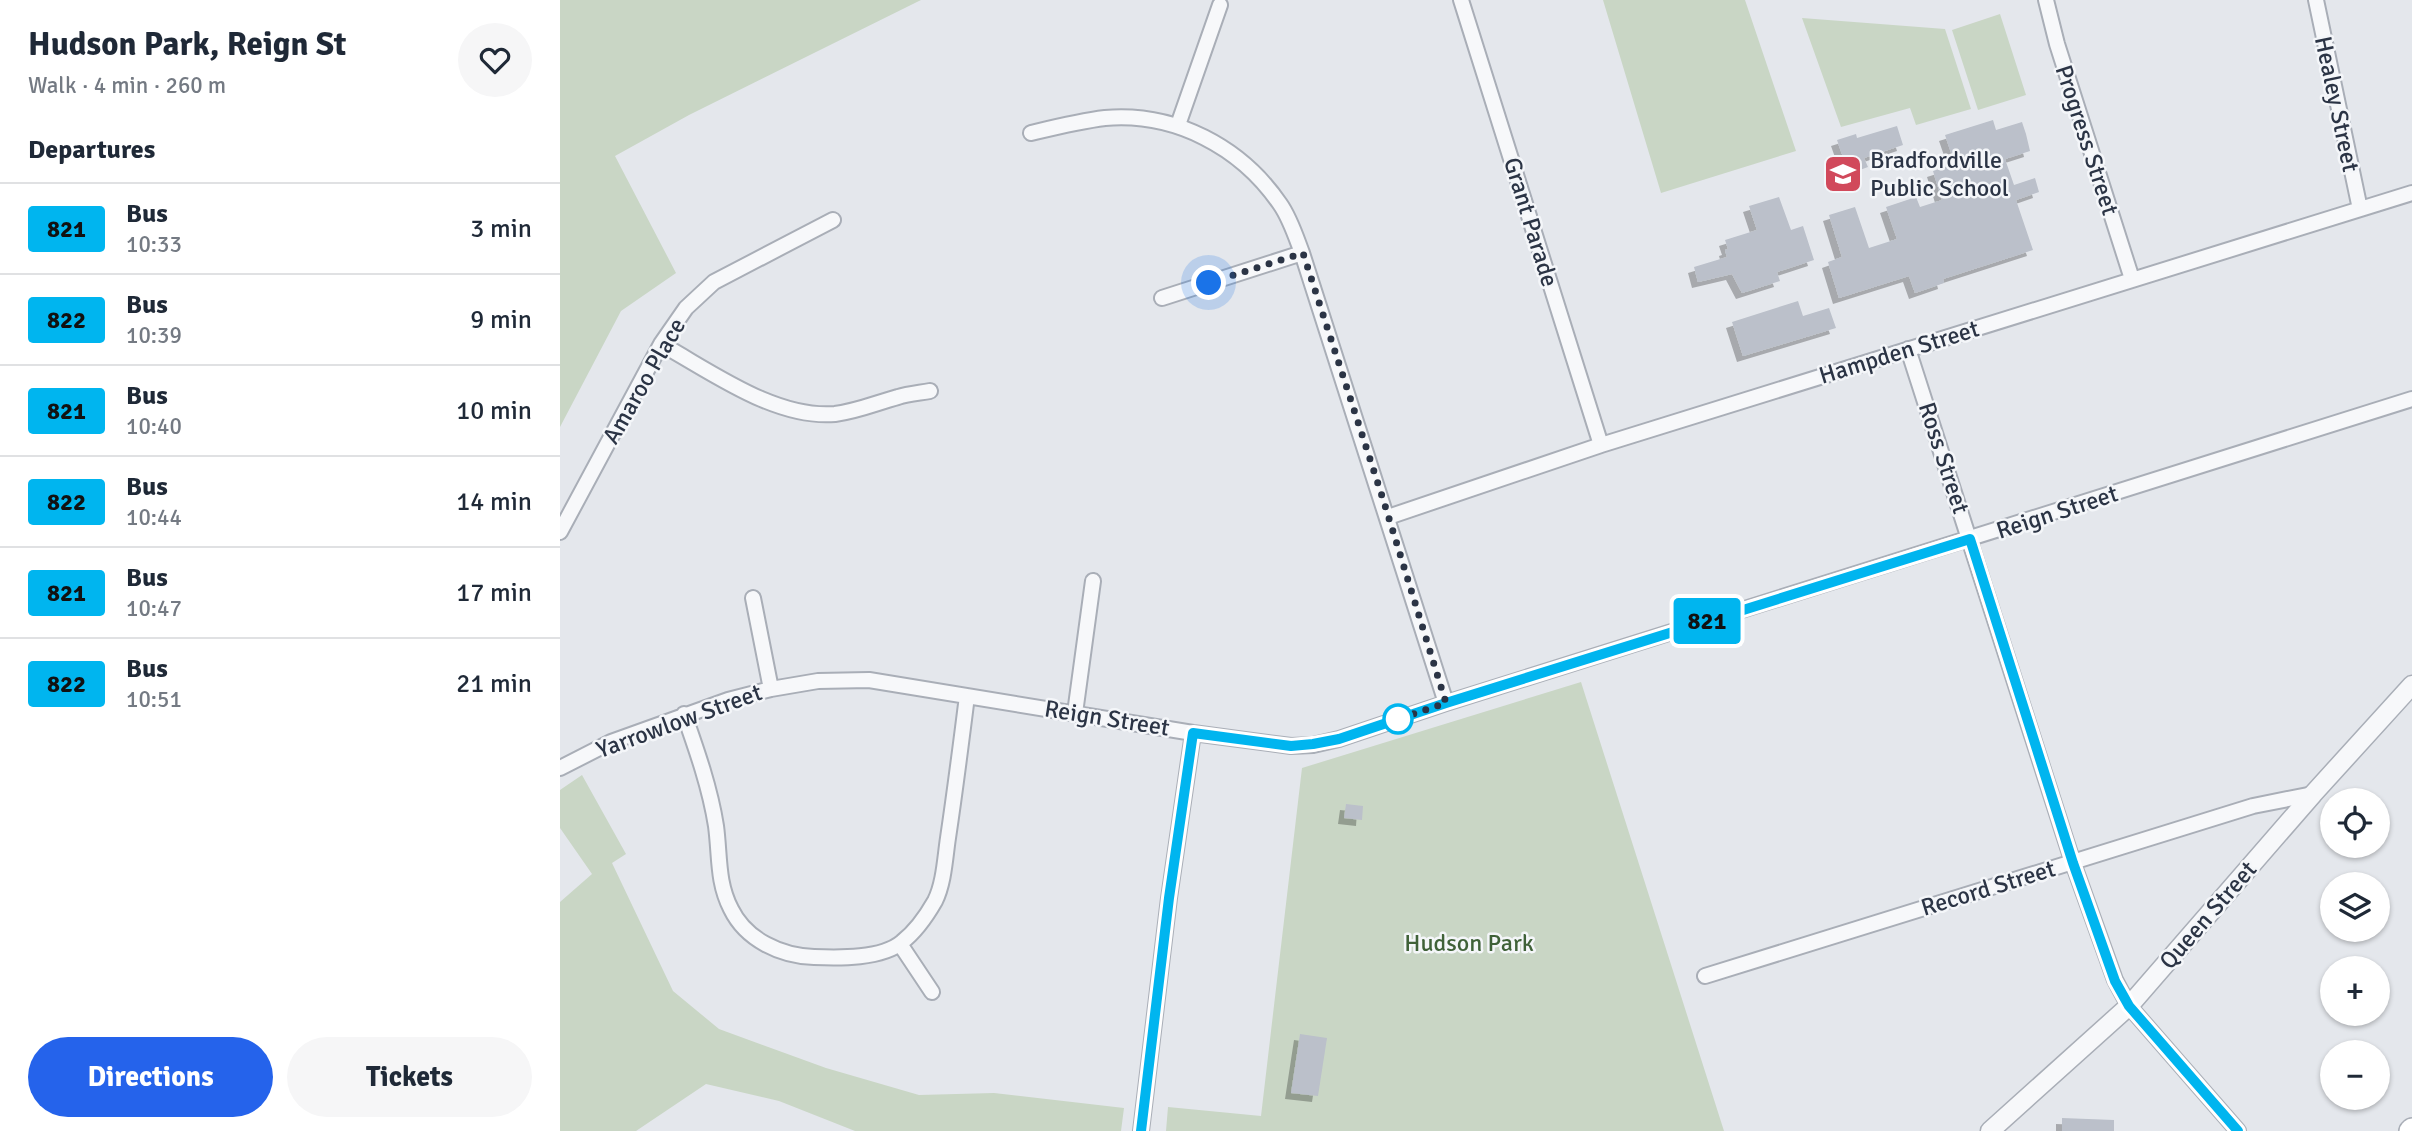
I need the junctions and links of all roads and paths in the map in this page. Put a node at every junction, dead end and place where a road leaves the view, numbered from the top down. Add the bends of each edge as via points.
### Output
1 (1461, 0) edge
2 (2046, 0) edge
3 (2316, 0) edge
4 (1220, 5) dead end
5 (1178, 125) junction
6 (1031, 133) dead end
7 (2412, 193) edge
8 (2360, 209) junction
9 (833, 220) dead end
10 (1303, 253) junction
11 (2132, 279) junction
12 (1162, 298) dead end
13 (661, 344) junction
14 (1908, 349) junction
15 (930, 391) dead end
16 (2412, 399) edge
17 (1601, 445) junction
18 (1388, 517) junction
19 (560, 532) edge
20 (1970, 539) junction
21 (1093, 582) dead end
22 (753, 598) dead end
23 (2412, 685) edge
24 (771, 689) junction
25 (967, 696) junction
26 (1446, 703) junction
27 (1075, 713) junction
28 (684, 714) junction
29 (1193, 733) junction
30 (560, 768) edge
31 (2313, 794) junction
32 (2073, 863) junction
33 (900, 944) junction
34 (1705, 976) dead end
35 (932, 992) dead end
36 (2129, 1006) junction
37 (1141, 1131) edge
38 (1990, 1131) edge
39 (2238, 1131) edge

1 - 17 street, Grant Parade
2 - 11 street, Progress Street
3 - 8 street, Healey Street
4 - 5 street
5 - 6 street via 1107,118
5 - 10 street via 1234,153 1256,174 1282,206
7 - 8 street, Hampden Street
8 - 11 street, Hampden Street
9 - 13 street, Amaroo Place via 714,282 686,307
10 - 12 street
10 - 18 street
11 - 14 street, Hampden Street
13 - 15 street via 760,398 807,413 863,410
13 - 19 street, Amaroo Place
14 - 17 street, Hampden Street
14 - 20 street, Ross Street
16 - 20 street, Reign Street
17 - 18 street, Hampden Street
18 - 26 street
20 - 26 street, Reign Street
20 - 32 street, Ross Street
21 - 27 street
22 - 24 street
23 - 31 street, Queen Street
24 - 25 street, Yarrowlow Street via 818,681 869,680
24 - 28 street, Yarrowlow Street
25 - 27 street, Reign Street
25 - 33 street via 942,878 936,899
26 - 29 street, Reign Street via 1313,744 1291,746
27 - 29 street, Reign Street
28 - 30 street, Yarrowlow Street
28 - 33 street via 711,799 721,886 732,912 750,934 772,948 799,956 869,955
29 - 37 street
31 - 32 street, Record Street via 2253,806
31 - 36 street, Queen Street
32 - 34 street, Record Street
32 - 36 street, Ross Street via 2115,981
33 - 35 street
36 - 38 street, Queen Street
36 - 39 street, Ross Street

